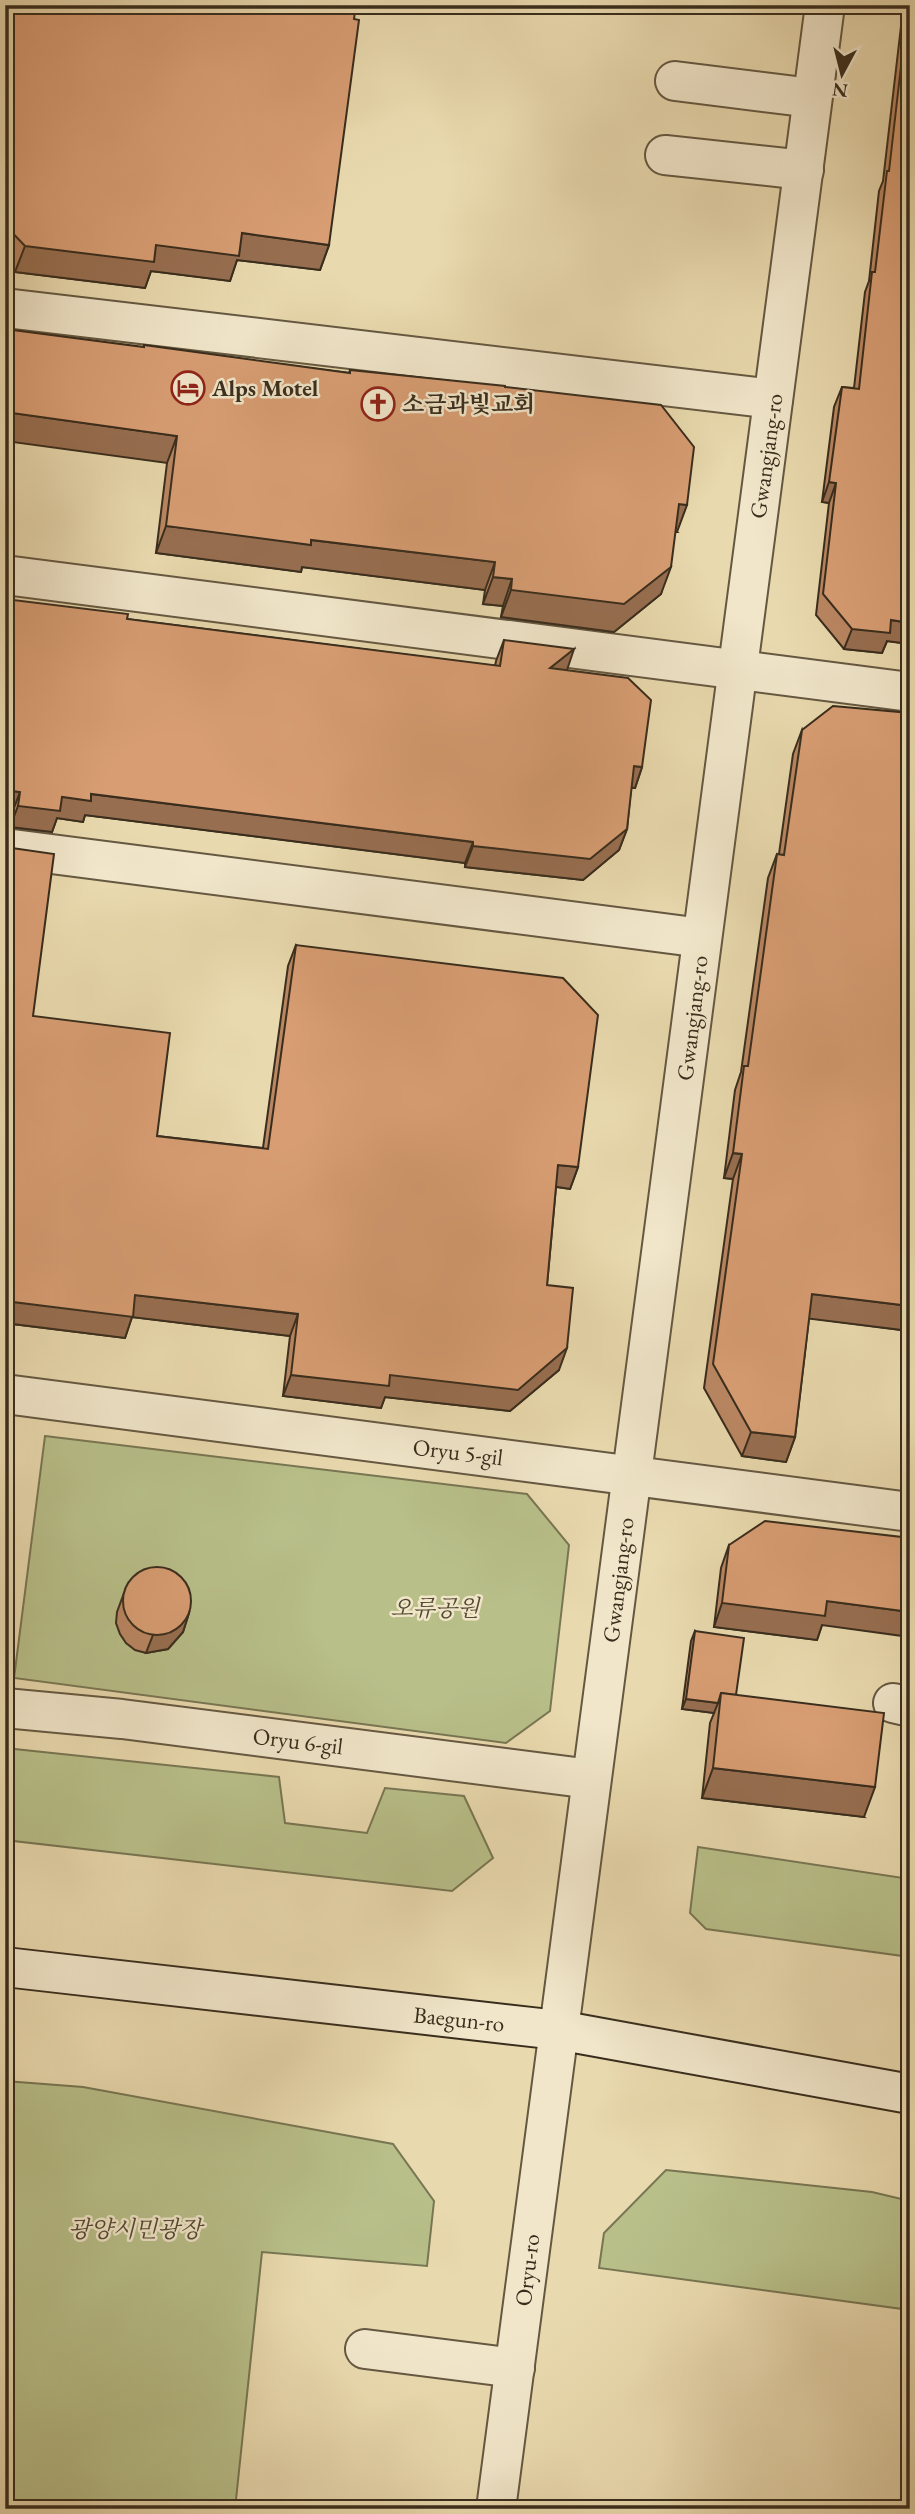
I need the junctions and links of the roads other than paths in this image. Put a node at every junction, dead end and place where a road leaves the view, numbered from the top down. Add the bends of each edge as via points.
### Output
1 (825, 5) edge
2 (675, 81) dead end
3 (813, 98) junction
4 (665, 155) dead end
5 (804, 170) junction
6 (5, 308) edge
7 (774, 399) junction
8 (5, 575) edge
9 (737, 670) junction
10 (910, 692) edge
11 (5, 848) edge
12 (702, 938) junction
13 (5, 1394) edge
14 (631, 1475) junction
15 (910, 1512) edge
16 (5, 1708) edge
17 (591, 1779) junction
18 (5, 1967) edge
19 (558, 2030) junction
20 (910, 2094) edge
21 (365, 2349) dead end
22 (514, 2368) junction
23 (496, 2509) edge

1 - 3 street, Gwangjang-ro
2 - 3 street
3 - 5 street, Gwangjang-ro
4 - 5 street
5 - 7 street, Gwangjang-ro
6 - 7 street
7 - 9 street, Gwangjang-ro
8 - 9 street
9 - 10 street
9 - 12 street, Gwangjang-ro
11 - 12 street
12 - 14 street, Gwangjang-ro
13 - 14 street, Oryu 5-gil
14 - 15 street, Oryu 5-gil
14 - 17 street, Gwangjang-ro
16 - 17 street, Oryu 6-gil via 122,1718
17 - 19 street, Gwangjang-ro
18 - 19 street, Baegun-ro
19 - 20 street, Baegun-ro
19 - 22 street, Oryu-ro
21 - 22 street
22 - 23 street, Oryu-ro

